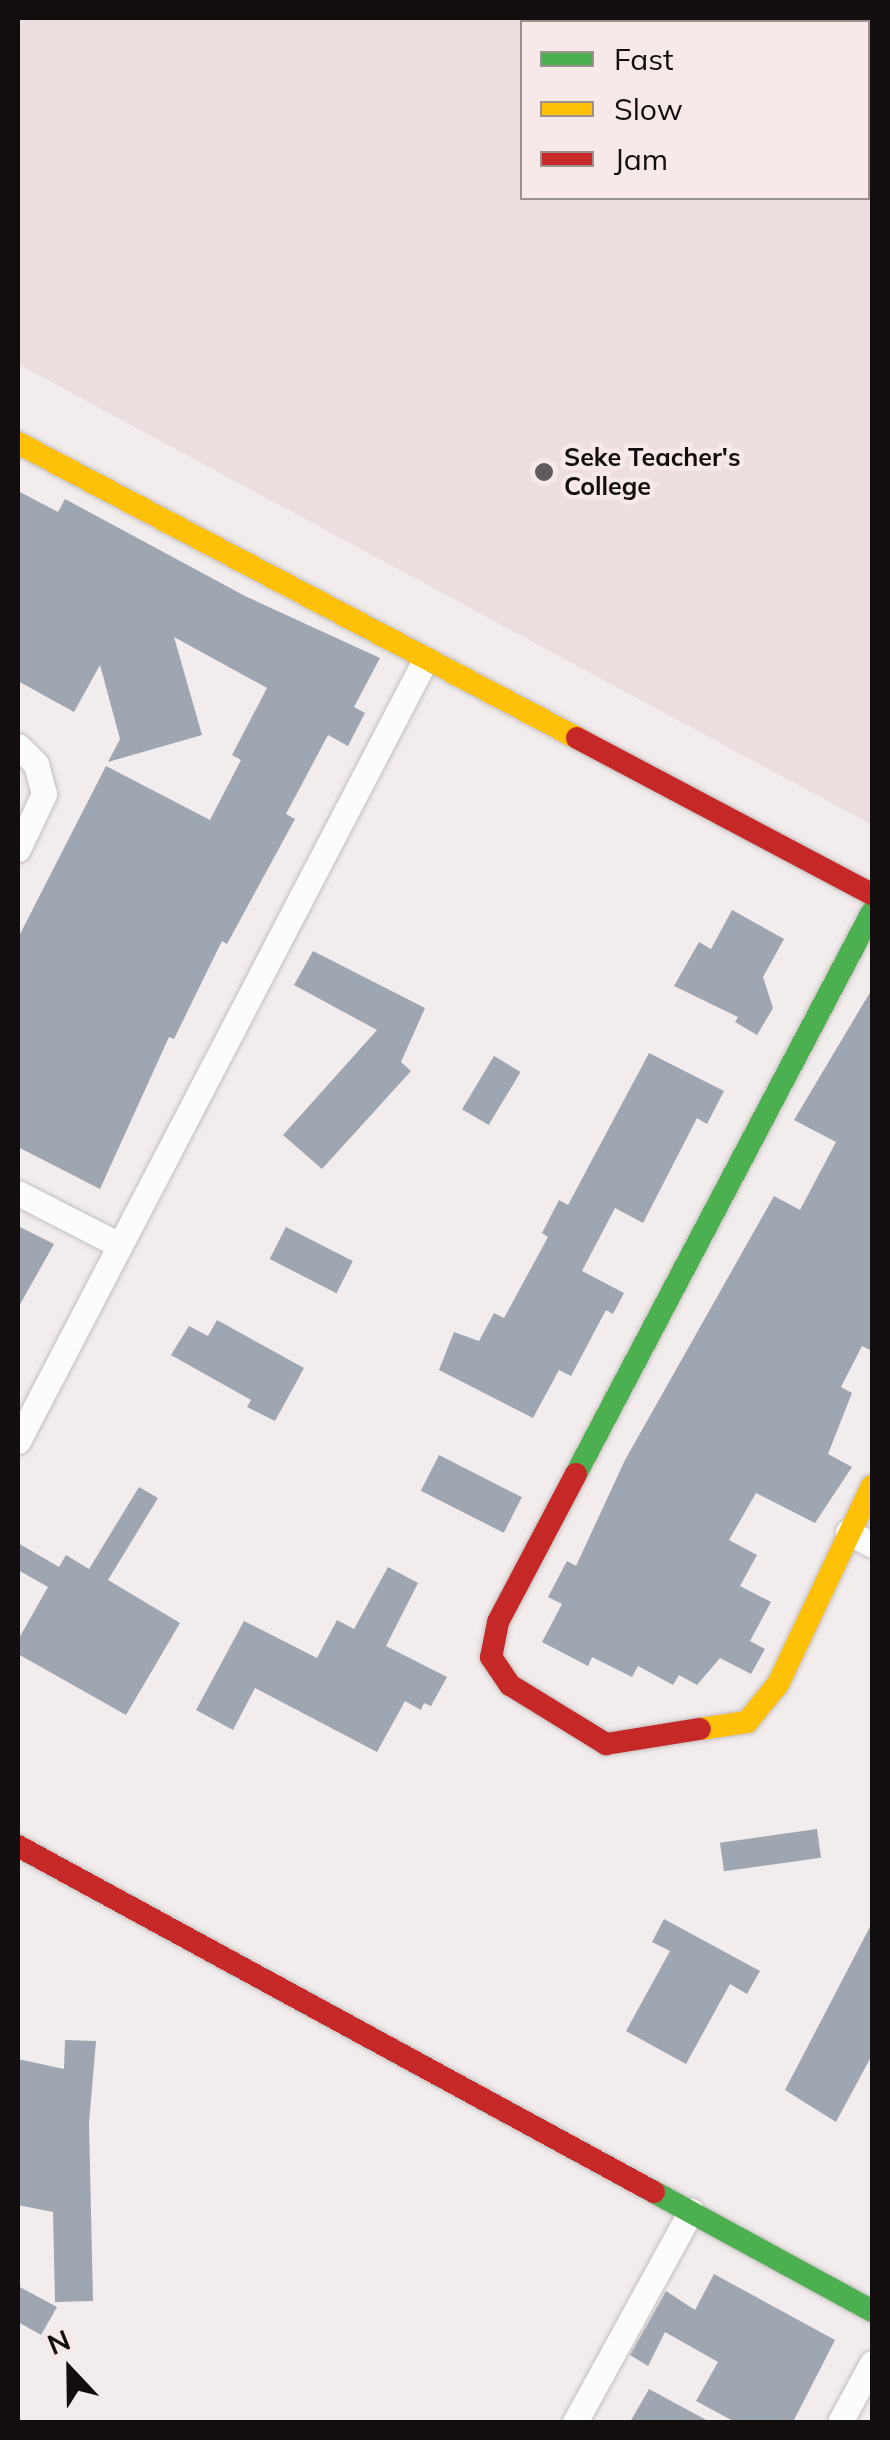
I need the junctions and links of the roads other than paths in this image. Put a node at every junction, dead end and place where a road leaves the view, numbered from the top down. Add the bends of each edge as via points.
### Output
1 (18, 444) edge
2 (424, 662) junction
3 (18, 746) edge
4 (18, 848) edge
5 (872, 894) edge
6 (872, 912) edge
7 (18, 1193) edge
8 (119, 1245) junction
9 (18, 1441) edge
10 (872, 1486) edge
11 (848, 1532) junction
12 (872, 1544) edge
13 (18, 1846) edge
14 (691, 2211) junction
15 (872, 2311) edge
16 (872, 2363) edge
17 (576, 2422) edge
18 (840, 2422) edge

1 - 2 street
2 - 5 street
2 - 8 street
3 - 4 street via 36,764 44,794
6 - 11 street via 498,1622 491,1657 510,1685 606,1744 748,1722 778,1684
7 - 8 street
8 - 9 street
10 - 11 street
11 - 12 street
13 - 14 street
14 - 15 street
14 - 17 street
16 - 18 street

